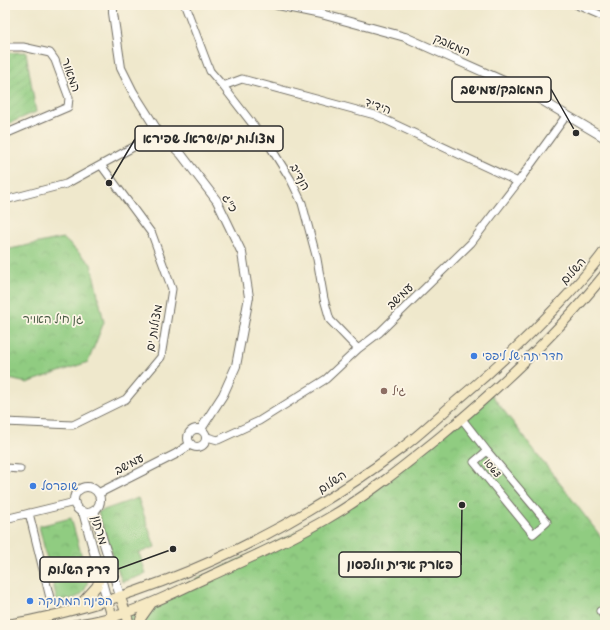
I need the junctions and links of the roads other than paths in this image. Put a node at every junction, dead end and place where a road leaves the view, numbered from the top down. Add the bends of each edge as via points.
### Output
1 (112, 5) edge
2 (185, 5) edge
3 (277, 5) edge
4 (576, 5) edge
5 (605, 17) edge
6 (5, 47) edge
7 (223, 86) junction
8 (566, 116) junction
9 (159, 133) junction
10 (5, 134) edge
11 (605, 138) edge
12 (101, 166) junction
13 (518, 182) junction
14 (5, 200) edge
15 (605, 250) edge
16 (605, 274) edge
17 (358, 349) junction
18 (462, 419) junction
19 (5, 422) edge
20 (201, 429) junction
21 (207, 438) junction
22 (191, 444) junction
23 (487, 451) junction
24 (5, 468) edge
25 (20, 469) dead end
26 (99, 493) junction
27 (75, 502) junction
28 (94, 511) junction
29 (83, 512) junction
30 (29, 513) junction
31 (5, 519) edge
32 (100, 577) junction
33 (120, 596) junction
34 (50, 598) dead end
35 (107, 600) junction
36 (151, 604) junction
37 (76, 610) junction
38 (600, 611) dead end
39 (125, 613) junction
40 (605, 617) edge
41 (114, 621) edge
42 (93, 624) edge
43 (5, 625) edge
44 (74, 625) edge
45 (130, 625) edge
46 (139, 625) edge

1 - 9 street, כ"ג via 121,68
2 - 7 street, הנדיב via 210,71
3 - 8 street, המאבק via 405,37 526,91
4 - 5 street
6 - 10 street, המאור via 23,47 50,53 69,98 68,106
7 - 13 street, הידיד via 242,79 375,115
7 - 17 street, הנדיב via 271,148 302,203 330,320
8 - 11 street, המאבק
8 - 13 street, עמישב
9 - 12 street
9 - 20 street, כ"ג via 180,154 216,201 242,253 249,297 236,366
12 - 14 street via 66,184
12 - 19 street, מצולות ים via 152,234 172,289 161,357 126,399 73,425
13 - 17 street, עמישב via 471,243 379,333
15 - 33 main road, השלום via 593,267 544,320 488,374 403,447 317,507 274,530 175,578
16 - 18 main road via 557,329
17 - 21 street, עמישב via 326,379 259,421 218,440
18 - 23 street, 1063
18 - 36 main road via 407,464 326,519 282,544
20 - 21 street
20 - 22 street via 194,429 189,434 188,440
21 - 22 street via 201,446 195,447
22 - 26 street, עמישב
23 - 23 street, 1063 via 474,462 533,534 547,522
24 - 25 street
26 - 27 street via 94,488 81,488 75,495
26 - 28 street via 100,504
27 - 29 street
27 - 30 street
28 - 29 street
28 - 33 street, מרתון
29 - 32 street, מרתון
30 - 31 street
30 - 34 street
32 - 35 street, מרתון
32 - 37 main road via 97,586
33 - 35 main road, השלום
33 - 39 main road
35 - 37 main road, השלום
35 - 41 main road
36 - 39 main road
36 - 46 main road
37 - 43 main road, השלום
38 - 40 street
39 - 41 main road
39 - 45 main road
41 - 42 main road
42 - 44 main road

